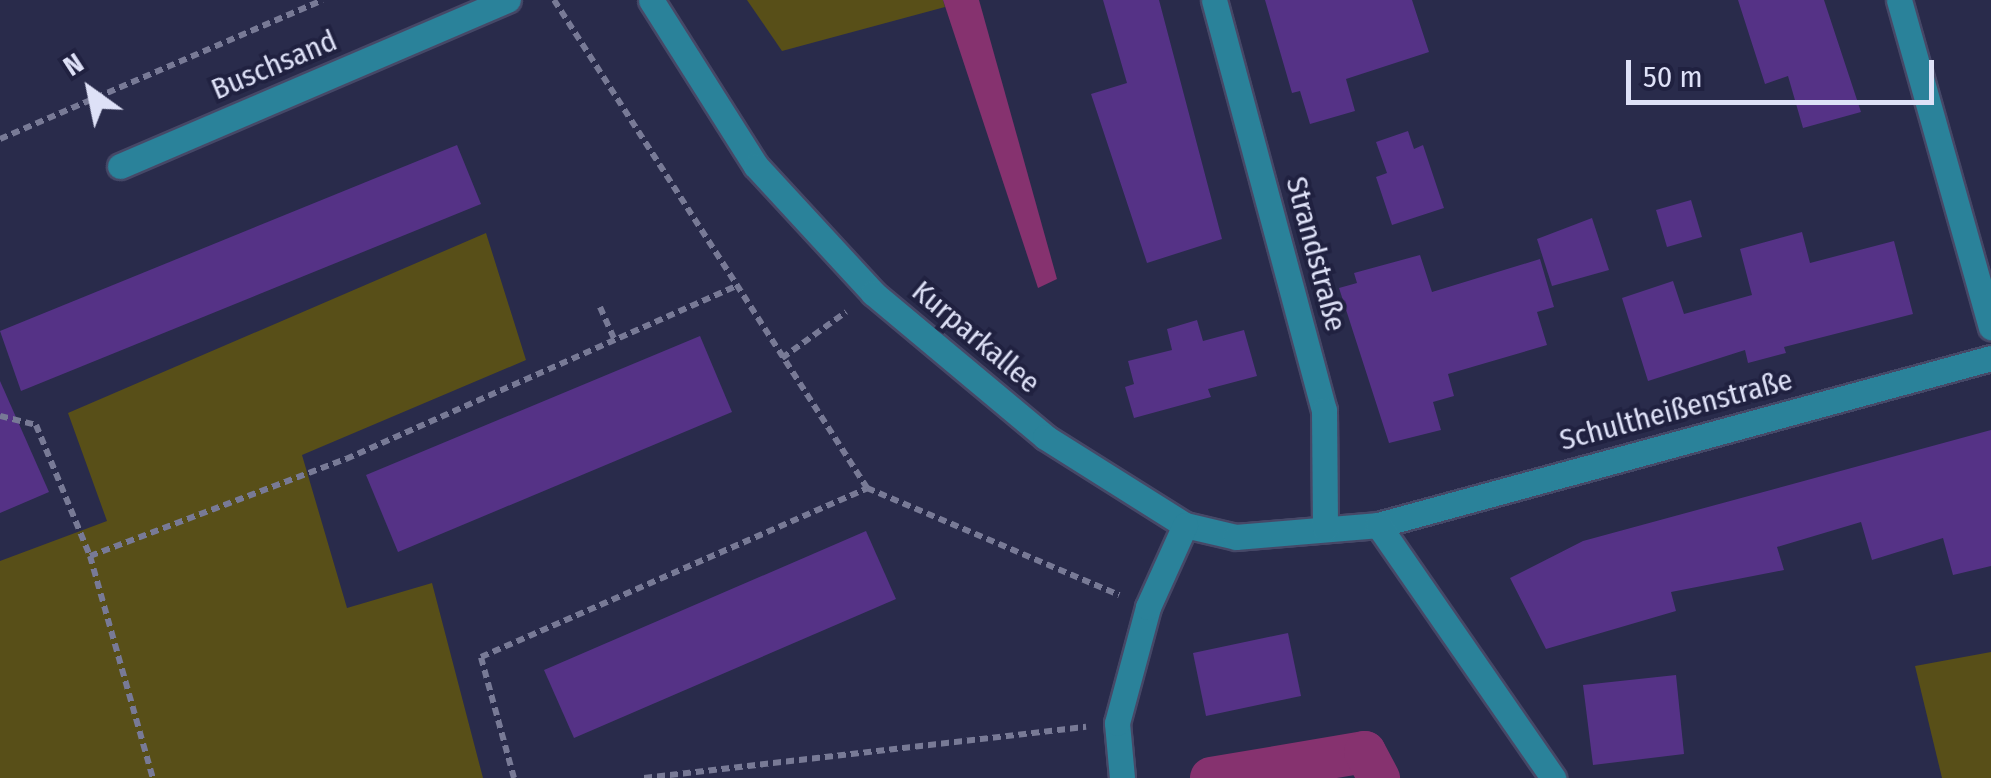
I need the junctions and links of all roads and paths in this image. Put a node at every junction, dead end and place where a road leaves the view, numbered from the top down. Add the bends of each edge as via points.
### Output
1 (322, 0) edge
2 (508, 0) edge
3 (554, 0) edge
4 (651, 0) edge
5 (1214, 0) edge
6 (1899, 0) edge
7 (0, 140) edge
8 (120, 166) dead end
9 (735, 287) junction
10 (873, 293) junction
11 (600, 307) dead end
12 (1991, 327) edge
13 (614, 340) junction
14 (782, 358) junction
15 (1991, 358) edge
16 (0, 416) edge
17 (867, 488) junction
18 (1186, 525) junction
19 (1378, 525) junction
20 (1325, 530) junction
21 (90, 556) junction
22 (1148, 607) junction
23 (1117, 723) junction
24 (153, 778) edge
25 (514, 778) edge
26 (644, 778) edge
27 (1122, 778) edge
28 (1553, 778) edge

1 - 7 path
2 - 8 street, Buschsand
3 - 9 path
4 - 10 street, Kurparkallee via 756,166
5 - 20 street, Strandstraße via 1324,410
6 - 12 street
9 - 13 path
9 - 14 path
10 - 14 path
10 - 18 street, Kurparkallee via 1045,437
11 - 13 path
13 - 21 path via 346,458
14 - 17 path
15 - 19 street, Schultheißenstraße
16 - 21 path via 36,425
17 - 22 path
17 - 25 path via 480,657
18 - 20 street, Kurparkallee via 1236,536
18 - 22 street
19 - 20 street, Kurparkallee
19 - 28 street
21 - 24 path
22 - 23 street
23 - 26 path
23 - 27 street

